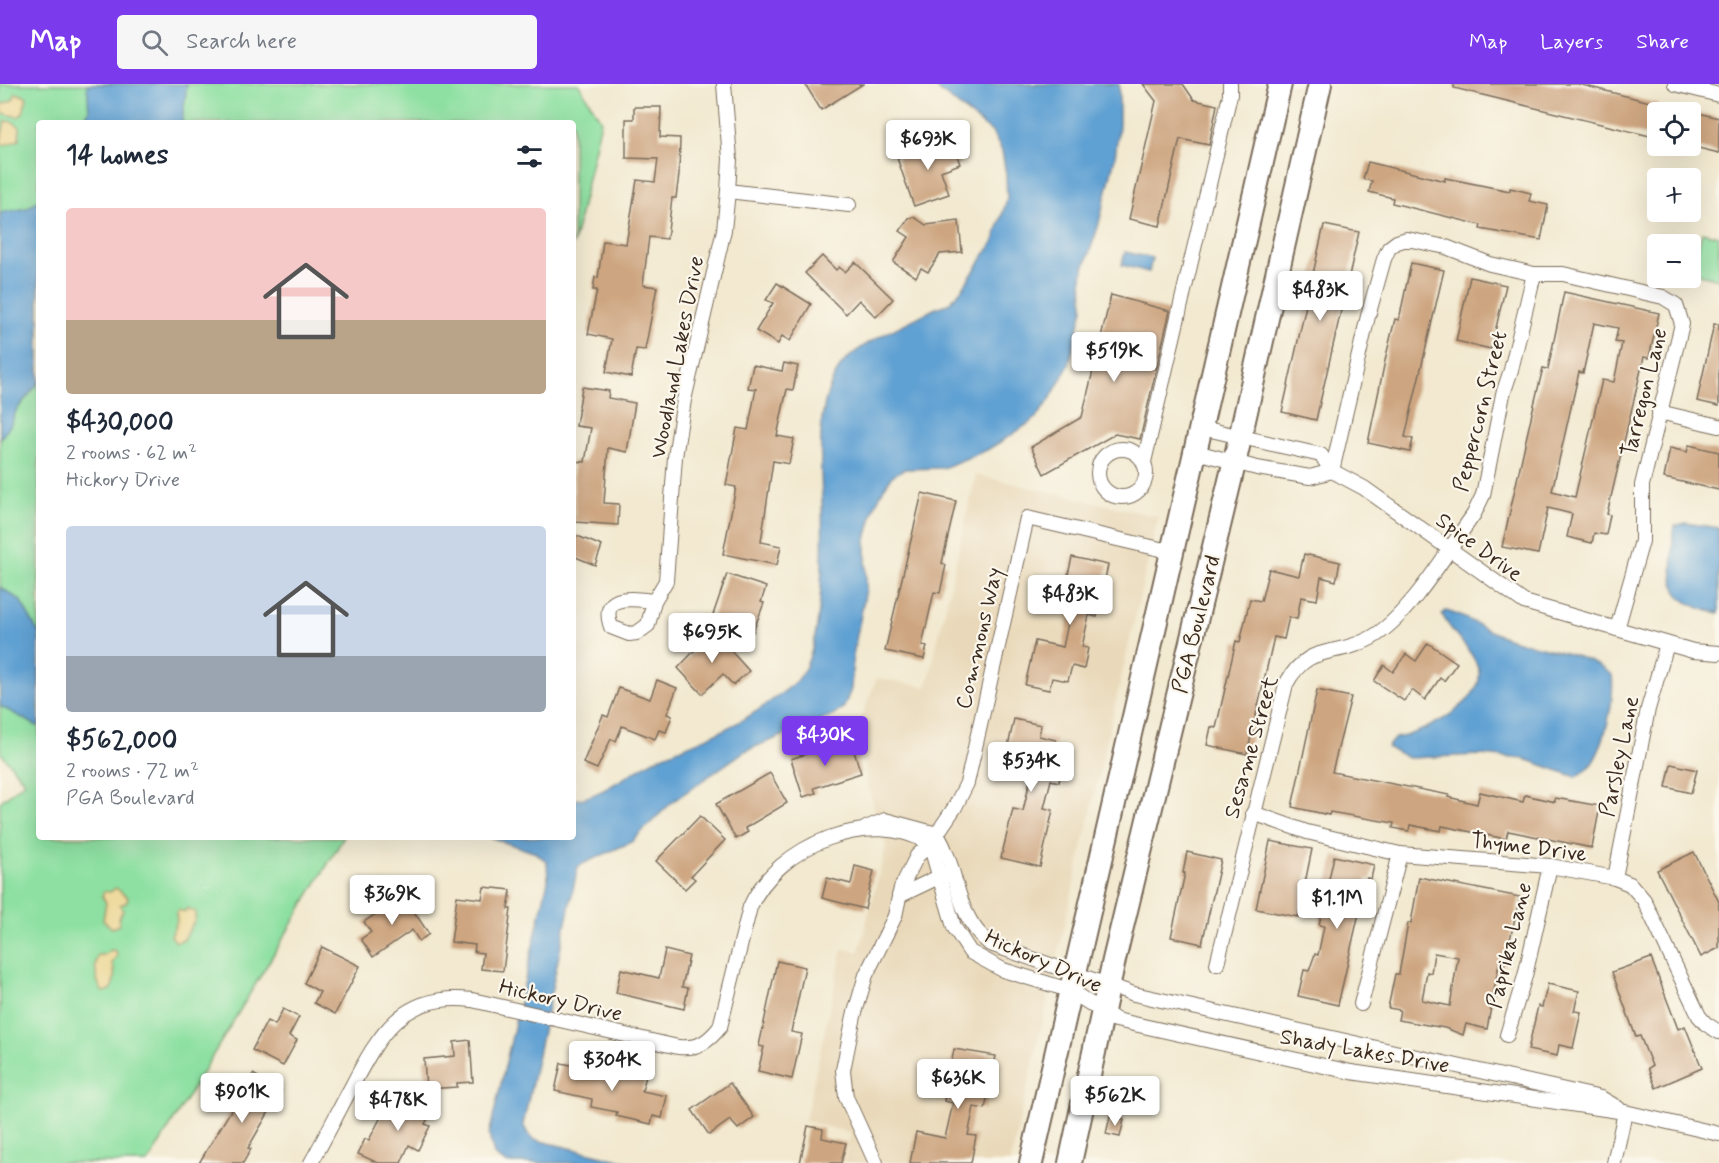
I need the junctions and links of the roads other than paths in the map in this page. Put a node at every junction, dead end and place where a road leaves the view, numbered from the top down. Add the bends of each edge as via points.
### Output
1 (724, 84) edge
2 (1230, 84) edge
3 (1280, 84) edge
4 (1320, 84) edge
5 (1676, 84) edge
6 (1719, 95) edge
7 (728, 191) junction
8 (849, 205) dead end
9 (1534, 274) junction
10 (1659, 412) junction
11 (1719, 426) edge
12 (1202, 428) junction
13 (1240, 436) junction
14 (1196, 452) junction
15 (1235, 460) junction
16 (1143, 462) dead end
17 (1332, 471) junction
18 (1448, 550) junction
19 (1173, 552) junction
20 (654, 601) dead end
21 (1617, 629) junction
22 (1667, 644) junction
23 (1719, 653) edge
24 (1252, 813) junction
25 (933, 839) junction
26 (1400, 854) junction
27 (1550, 866) junction
28 (946, 873) junction
29 (1615, 878) junction
30 (899, 896) junction
31 (1217, 964) dead end
32 (1071, 981) junction
33 (1109, 983) junction
34 (1362, 1004) dead end
35 (1103, 1010) junction
36 (1719, 1032) edge
37 (1508, 1035) dead end
38 (1625, 1112) junction
39 (1719, 1134) edge
40 (310, 1163) edge
41 (876, 1163) edge
42 (1031, 1163) edge
43 (1070, 1163) edge
44 (1614, 1163) edge

1 - 7 street, Woodland Lakes Drive via 730,159
2 - 16 street
3 - 12 main road, PGA Boulevard
4 - 13 main road, PGA Boulevard
5 - 6 street
7 - 8 street
7 - 20 street, Woodland Lakes Drive via 724,230 684,400 675,457 668,570
9 - 10 street, Tarregon Lane via 1563,274 1662,297 1676,305 1682,324
9 - 17 street via 1407,239 1389,248 1368,316
9 - 18 street, Peppercorn Street via 1503,393 1483,495
10 - 11 street
10 - 21 street, Tarregon Lane via 1642,485 1642,541
12 - 13 street, Spice Drive
12 - 14 main road, PGA Boulevard
13 - 15 main road, PGA Boulevard
13 - 17 street, Spice Drive via 1322,456
14 - 15 street
14 - 19 main road, PGA Boulevard
15 - 17 street via 1310,477
15 - 33 main road, PGA Boulevard
17 - 18 street, Spice Drive via 1364,488
18 - 21 street, Spice Drive via 1524,602
18 - 24 street, Sesame Street via 1402,613 1385,629 1358,645 1317,654 1296,666 1286,684 1262,791
19 - 25 street, Commons Way via 1027,518 967,783
19 - 32 main road, PGA Boulevard
21 - 22 street, Spice Drive
22 - 23 street, Spice Drive
22 - 29 street, Parsley Lane via 1648,709
24 - 26 street, Thyme Drive via 1307,832
24 - 31 street, Sesame Street
25 - 28 street, Hickory Drive
25 - 30 street, Commons Way via 917,856
25 - 40 street, Hickory Drive via 864,829 800,852 759,889 750,907 720,1027 710,1040 689,1048 472,1000 427,1003 397,1018 372,1049
26 - 27 street, Thyme Drive
26 - 34 street
27 - 29 street, Thyme Drive
27 - 37 street, Paprika Lane
28 - 30 street
28 - 32 street, Hickory Drive via 974,930 990,944
28 - 32 street, Hickory Drive via 954,927 970,952 1003,969
29 - 36 street, Thyme Drive via 1630,884 1644,900 1699,1016
30 - 41 street, Commons Way via 895,916 866,975 843,1070 846,1097
32 - 33 street, Hickory Drive
32 - 35 street, Hickory Drive
32 - 42 main road, PGA Boulevard
33 - 35 main road, PGA Boulevard
33 - 38 street, Shady Lakes Drive via 1134,994 1601,1098
35 - 38 street, Shady Lakes Drive via 1116,1020 1351,1072
35 - 43 main road, PGA Boulevard
38 - 39 street, Shady Lakes Drive
38 - 44 street

